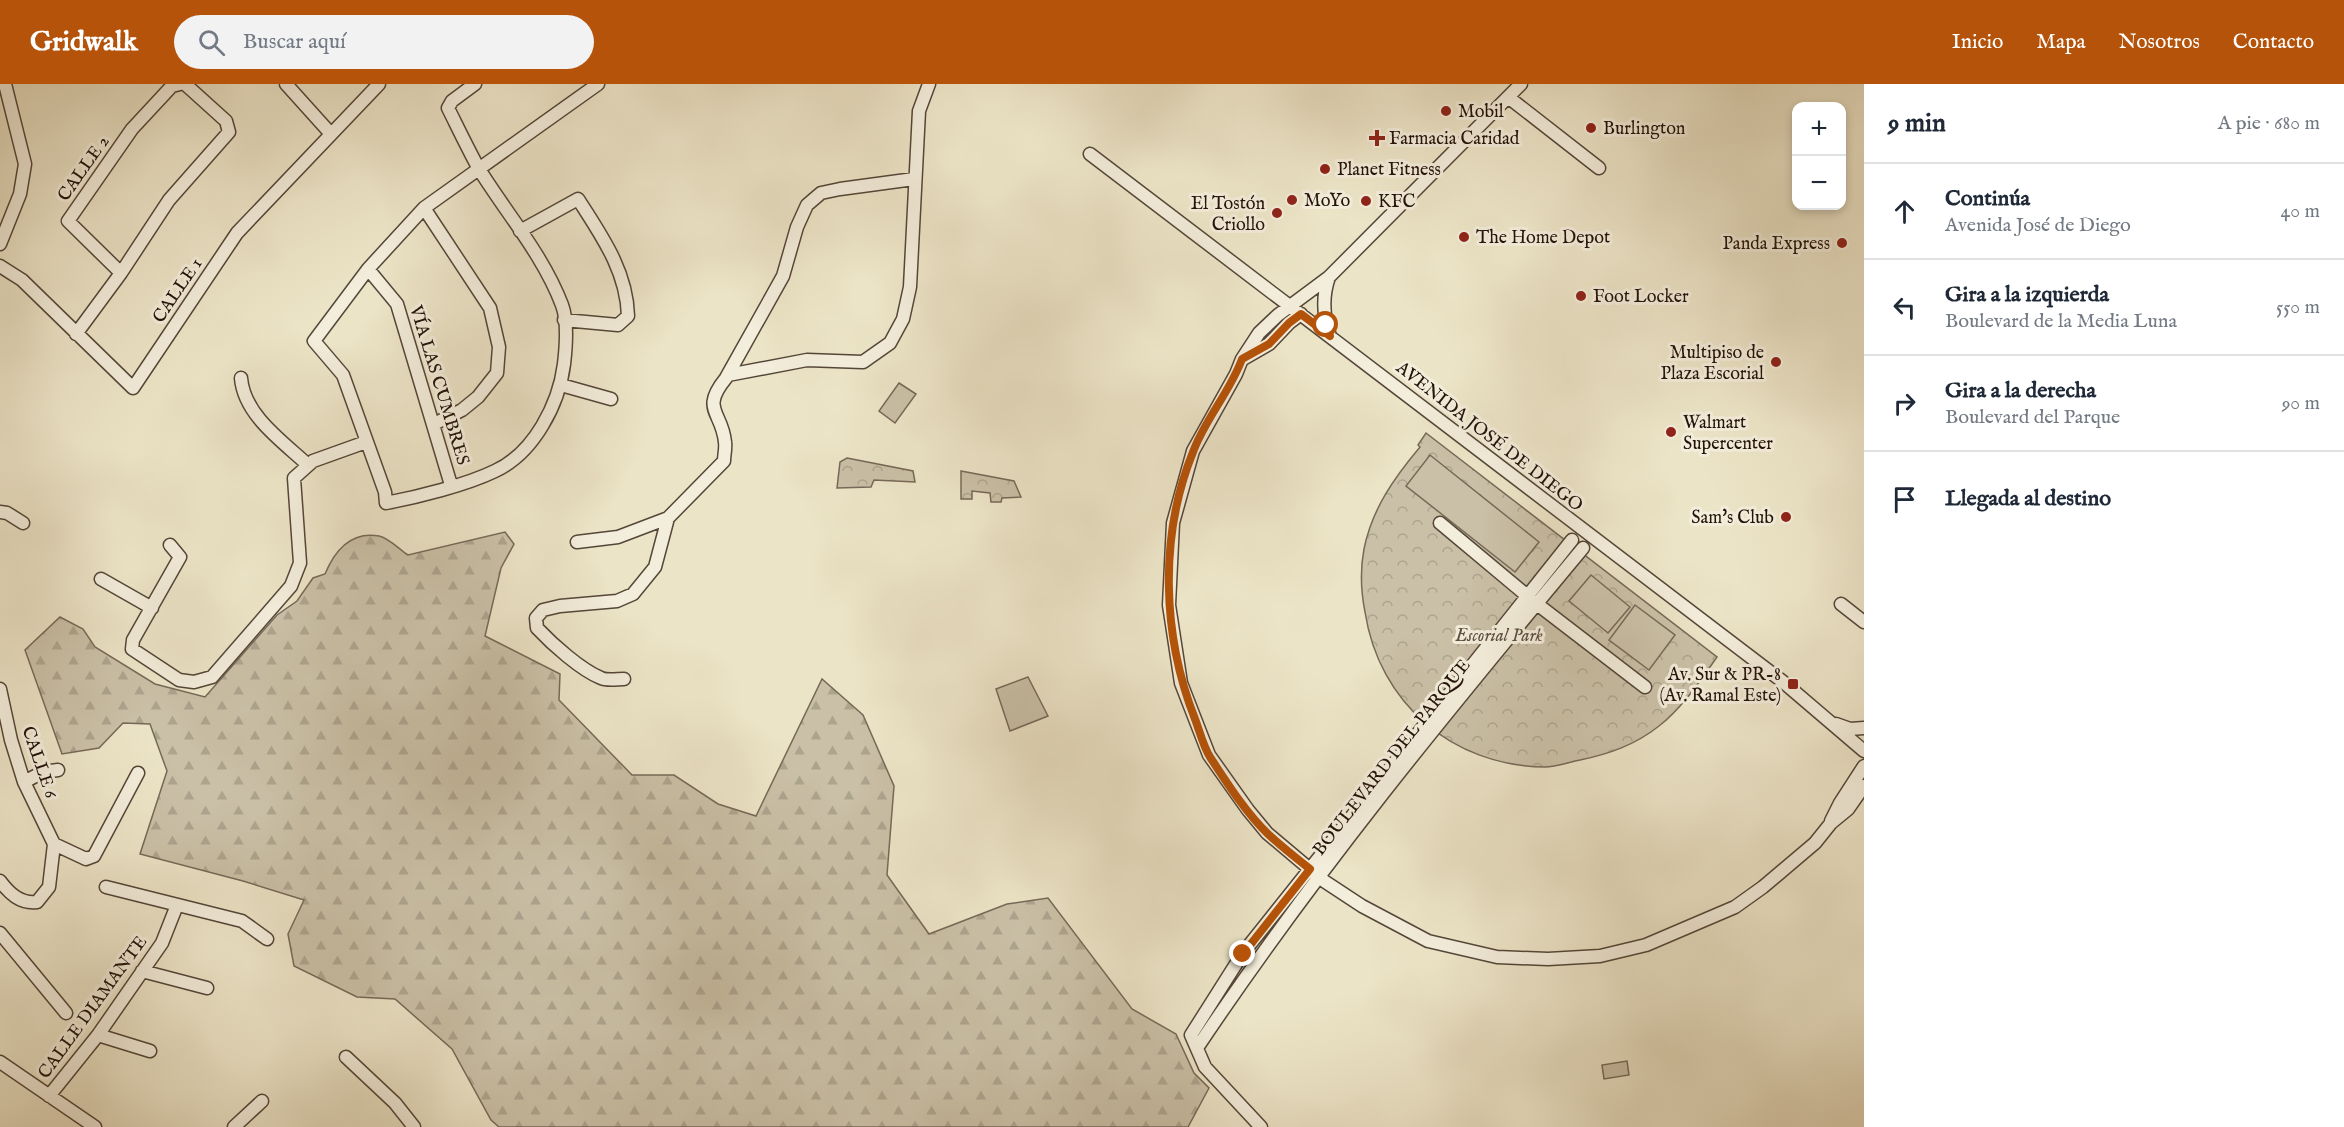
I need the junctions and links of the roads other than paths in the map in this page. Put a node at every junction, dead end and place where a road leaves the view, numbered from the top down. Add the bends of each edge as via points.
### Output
1 (4, 84) edge
2 (180, 84) edge
3 (185, 84) edge
4 (286, 84) edge
5 (379, 84) edge
6 (475, 84) edge
7 (598, 84) edge
8 (929, 84) edge
9 (1521, 84) edge
10 (1508, 97) junction
11 (331, 134) junction
12 (1090, 154) dead end
13 (479, 168) junction
14 (1599, 168) dead end
15 (914, 179) junction
16 (424, 208) junction
17 (520, 231) junction
18 (0, 244) edge
19 (0, 266) edge
20 (368, 269) junction
21 (121, 273) junction
22 (1329, 277) junction
23 (1296, 311) junction
24 (564, 320) junction
25 (76, 334) junction
26 (1330, 336) junction
27 (728, 375) junction
28 (241, 378) dead end
29 (561, 385) junction
30 (611, 399) dead end
31 (434, 424) junction
32 (366, 442) junction
33 (308, 465) junction
34 (452, 485) junction
35 (0, 512) edge
36 (668, 518) junction
37 (23, 523) dead end
38 (1440, 524) dead end
39 (1572, 540) dead end
40 (577, 542) dead end
41 (170, 545) dead end
42 (1583, 548) dead end
43 (101, 579) dead end
44 (1532, 599) junction
45 (1841, 604) dead end
46 (152, 608) junction
47 (1864, 622) edge
48 (624, 679) dead end
49 (1645, 687) dead end
50 (0, 689) edge
51 (1825, 719) junction
52 (1864, 728) edge
53 (1864, 751) edge
54 (1864, 766) edge
55 (58, 770) dead end
56 (138, 772) dead end
57 (24, 782) junction
58 (1864, 786) edge
59 (1831, 823) junction
60 (54, 844) junction
61 (1314, 873) junction
62 (0, 881) edge
63 (106, 887) dead end
64 (177, 905) junction
65 (0, 933) edge
66 (267, 939) dead end
67 (142, 970) junction
68 (207, 988) dead end
69 (66, 1013) dead end
70 (98, 1035) junction
71 (1197, 1048) junction
72 (150, 1051) dead end
73 (346, 1057) dead end
74 (0, 1062) edge
75 (49, 1096) junction
76 (262, 1101) dead end
77 (94, 1127) edge
78 (234, 1127) edge
79 (414, 1127) edge
80 (1261, 1127) edge

1 - 18 street via 25,164 20,194
2 - 21 street, CALLE 2 via 172,86 132,129 68,221
3 - 21 street via 226,121 229,132 169,200
4 - 11 street
5 - 11 street, CALLE 1
6 - 13 street via 448,108
7 - 13 street
8 - 15 street via 920,111
9 - 10 street
10 - 14 street
10 - 22 street
11 - 25 street, CALLE 1 via 237,233 133,388
12 - 23 street, AVENIDA JOSÉ DE DIEGO
13 - 16 street
13 - 17 street
15 - 27 street via 821,193 807,205 783,276
15 - 27 street via 910,287 903,320 890,343 863,362 807,360
16 - 20 street
16 - 31 street via 490,308 499,346 497,373 478,398 462,411
17 - 24 street via 546,272 563,308
17 - 24 street via 578,199 610,249 623,285 628,316 618,325
19 - 25 street, CALLE 1 via 22,280
20 - 31 street, VÍA LAS CUMBRES via 397,304
20 - 32 street via 314,341 343,375
21 - 25 street
22 - 23 street
22 - 26 street via 1324,309
23 - 26 street, AVENIDA JOSÉ DE DIEGO
23 - 61 street via 1278,315 1259,333 1193,451 1173,523 1169,605 1182,683 1209,755 1255,820
24 - 29 street
26 - 51 street, AVENIDA JOSÉ DE DIEGO via 1782,681
27 - 36 street via 716,390 712,404 725,442 724,461
28 - 33 street via 242,390 254,414
29 - 30 street
29 - 34 street via 542,427 519,454 496,470
31 - 34 street, VÍA LAS CUMBRES
32 - 33 street
32 - 34 street via 386,503
33 - 46 street via 294,478 300,563 291,586 212,677 194,682 179,680 132,649 133,640
35 - 37 street
36 - 40 street via 618,537
36 - 48 street via 655,567 633,594 617,601 543,610 536,618 537,628 546,638 584,668 603,680
38 - 44 street
39 - 44 street, BOULEVARD DEL PARQUE
41 - 46 street via 180,557
42 - 44 street, BOULEVARD DEL PARQUE
43 - 46 street
44 - 49 street
44 - 61 street, BOULEVARD DEL PARQUE
45 - 47 street
50 - 57 street, CALLE 6
51 - 52 street via 1850,729
51 - 53 street, AVENIDA JOSÉ DE DIEGO
54 - 59 street
55 - 57 street via 43,772
56 - 60 street via 93,856 86,859
57 - 60 street, CALLE 6
58 - 59 street via 1848,809
59 - 61 street via 1815,843 1735,907 1646,945 1600,956 1497,957 1428,941 1362,906
60 - 62 street via 49,886 37,902 15,897
61 - 71 street
61 - 71 street, BOULEVARD DEL PARQUE via 1243,954 1191,1035
63 - 64 street
64 - 66 street via 239,920
64 - 67 street, CALLE DIAMANTE via 162,943
65 - 69 street
67 - 68 street
67 - 70 street, CALLE DIAMANTE
70 - 72 street
70 - 75 street, CALLE DIAMANTE
71 - 80 street via 1205,1067
73 - 79 street via 395,1103
74 - 75 street
75 - 77 street
76 - 78 street

